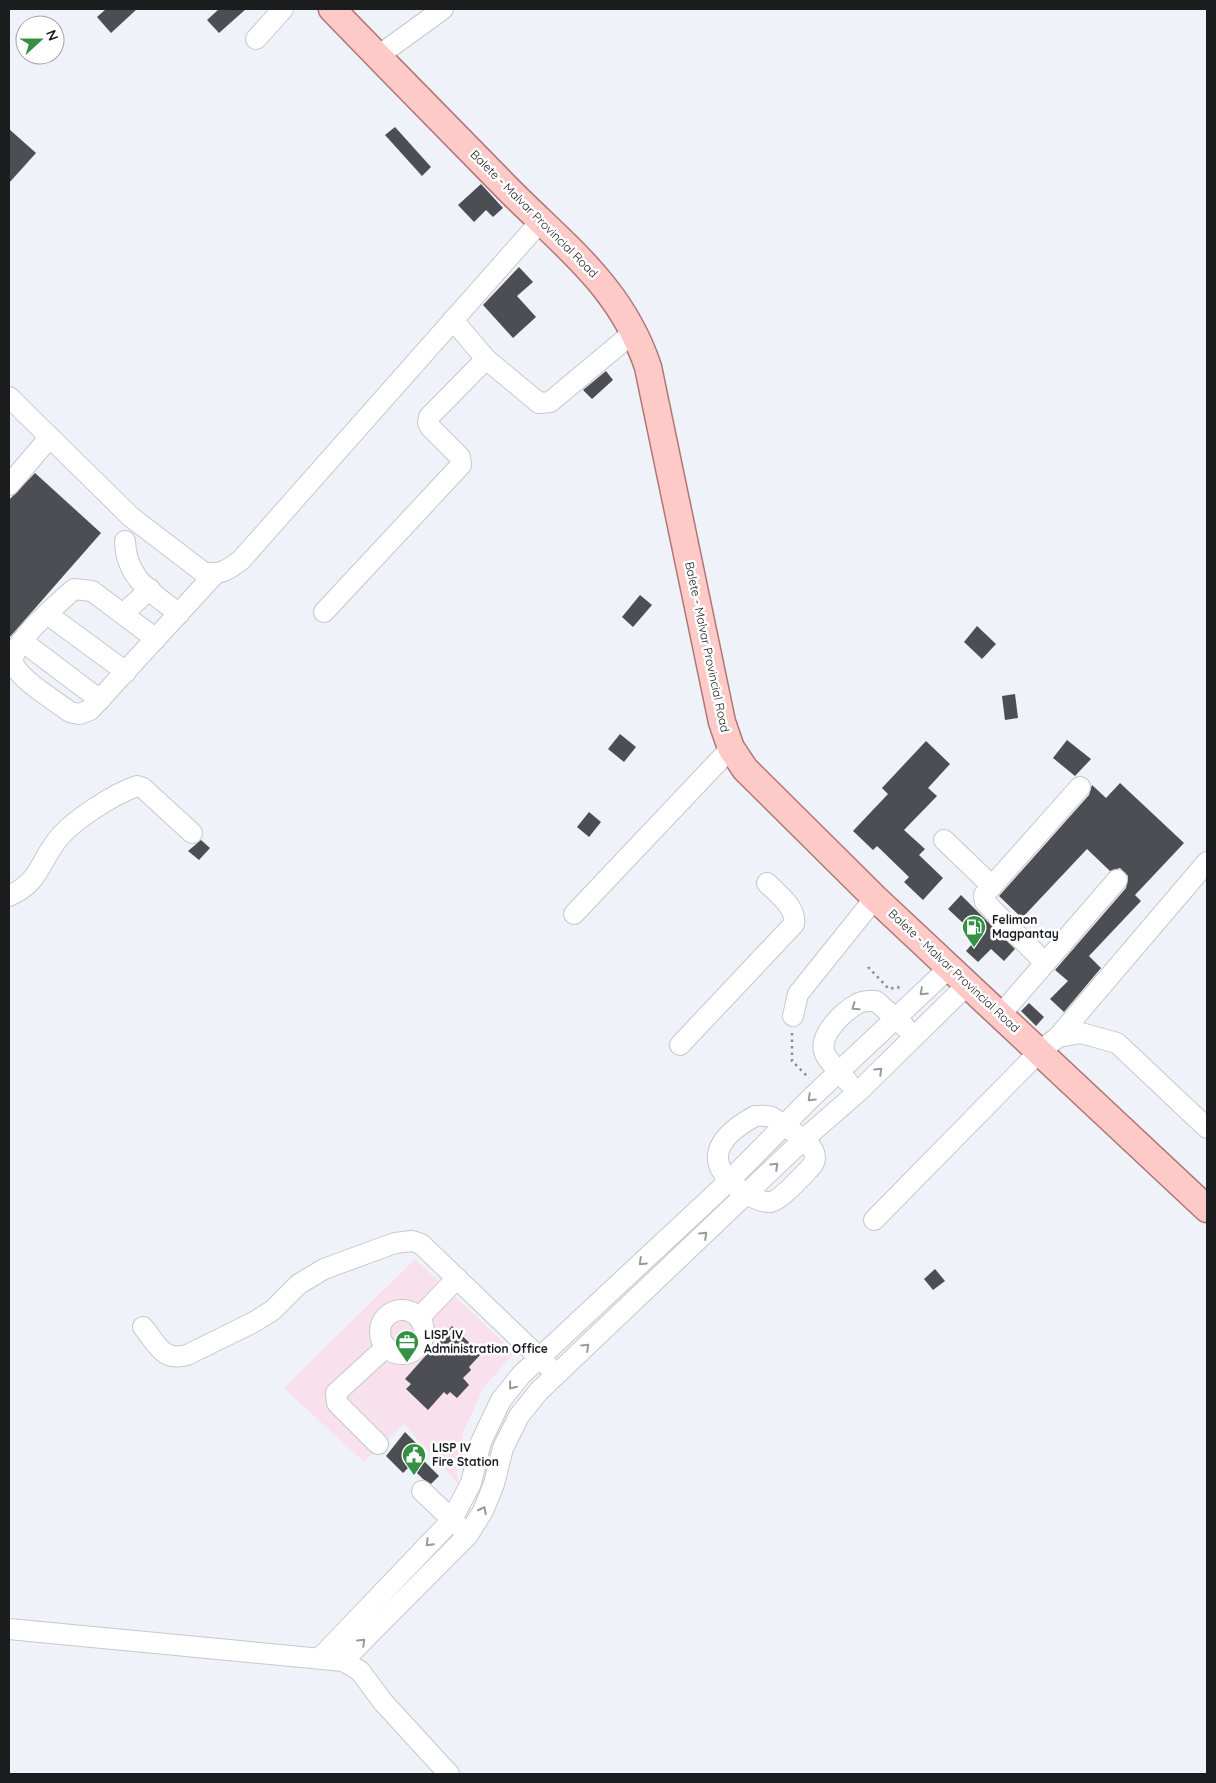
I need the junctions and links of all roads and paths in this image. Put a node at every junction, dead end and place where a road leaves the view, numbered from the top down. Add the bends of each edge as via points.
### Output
1 (283, 9) edge
2 (332, 9) edge
3 (443, 9) edge
4 (256, 39) dead end
5 (378, 56) junction
6 (540, 222) junction
7 (453, 320) junction
8 (634, 332) junction
9 (486, 359) junction
10 (9, 397) edge
11 (50, 437) junction
12 (9, 486) edge
13 (124, 541) dead end
14 (214, 575) junction
15 (150, 589) junction
16 (324, 612) dead end
17 (124, 613) junction
18 (47, 614) junction
19 (179, 614) junction
20 (156, 639) junction
21 (22, 641) junction
22 (126, 672) junction
23 (100, 700) junction
24 (731, 748) junction
25 (1080, 787) dead end
26 (192, 833) dead end
27 (944, 840) dead end
28 (1207, 862) edge
29 (1117, 880) dead end
30 (767, 883) dead end
31 (992, 886) junction
32 (9, 896) edge
33 (876, 898) junction
34 (574, 914) dead end
35 (1045, 963) junction
36 (959, 975) junction
37 (1001, 1014) junction
38 (793, 1016) joint
39 (896, 1017) junction
40 (916, 1037) junction
41 (1048, 1044) junction
42 (680, 1045) dead end
43 (839, 1071) junction
44 (821, 1089) junction
45 (858, 1092) junction
46 (784, 1126) junction
47 (1207, 1128) edge
48 (804, 1139) junction
49 (729, 1181) junction
50 (747, 1194) junction
51 (1207, 1209) edge
52 (874, 1220) dead end
53 (457, 1278) junction
54 (419, 1318) junction
55 (143, 1327) dead end
56 (386, 1347) junction
57 (539, 1358) junction
58 (557, 1374) junction
59 (378, 1444) dead end
60 (422, 1491) dead end
61 (451, 1520) junction
62 (468, 1535) junction
63 (9, 1629) edge
64 (321, 1657) junction
65 (343, 1661) junction
66 (449, 1774) edge

1 - 4 street
2 - 5 main road, Balete - Malvar Provincial Road
3 - 5 street
5 - 6 main road, Balete - Malvar Provincial Road
6 - 7 street
6 - 8 main road, Balete - Malvar Provincial Road via 592,270 613,296
7 - 9 street
7 - 14 street via 241,560
8 - 9 street via 545,404 539,403
8 - 24 main road, Balete - Malvar Provincial Road via 648,367 722,722
9 - 16 street via 429,417 431,428 460,457 461,465
10 - 11 street
11 - 12 street
11 - 14 street via 131,517 202,572
13 - 15 street via 130,568
14 - 19 street
15 - 17 street
15 - 19 street
17 - 18 street via 83,588 74,589
17 - 20 street
18 - 21 street
18 - 22 street
19 - 20 street
20 - 22 street
21 - 23 street
21 - 23 street via 13,654 13,663 21,675 70,712 79,714 90,710
22 - 23 street
24 - 33 main road, Balete - Malvar Provincial Road via 745,769
24 - 34 street
25 - 31 street
26 - 32 street via 137,786 70,825 25,888
27 - 31 street
28 - 41 street
29 - 35 street
30 - 42 street via 792,910 794,924
31 - 35 street via 984,895 986,902
33 - 36 main road, Balete - Malvar Provincial Road
33 - 38 street via 798,994
35 - 37 street
36 - 37 main road, Balete - Malvar Provincial Road
36 -> 39 street
36 - 40 street
37 - 41 main road, Balete - Malvar Provincial Road
38 - 44 path via 792,1060
39 - 40 street
39 - 43 street
39 -> 43 street via 876,1001 867,1000 857,1004 828,1029 824,1037 825,1054
45 -> 40 street
41 - 47 street via 1081,1032 1117,1043
41 - 51 main road, Balete - Malvar Provincial Road
41 - 52 street
43 - 44 street
43 - 45 street
44 -> 46 street
45 - 48 street
46 - 48 street
46 - 49 street
46 - 49 street via 772,1117 755,1116 722,1142 717,1150 718,1166
50 -> 48 street
49 - 50 street
49 -> 57 street
58 -> 50 street
53 - 54 street
53 - 55 street via 421,1244 412,1240 324,1268 299,1284 267,1314 188,1355 166,1356
53 - 57 street
54 - 56 street via 424,1334 417,1349 401,1354
54 - 56 street via 404,1310 388,1316 380,1331
56 - 59 street via 336,1393 337,1403
57 - 58 street
57 -> 61 street via 501,1400 481,1442 471,1482
62 -> 58 street via 494,1484 502,1448 519,1416
60 - 61 street
61 - 62 street
61 -> 64 street
65 -> 62 street
63 - 64 street
64 - 65 street
65 - 66 street via 360,1670 383,1702

